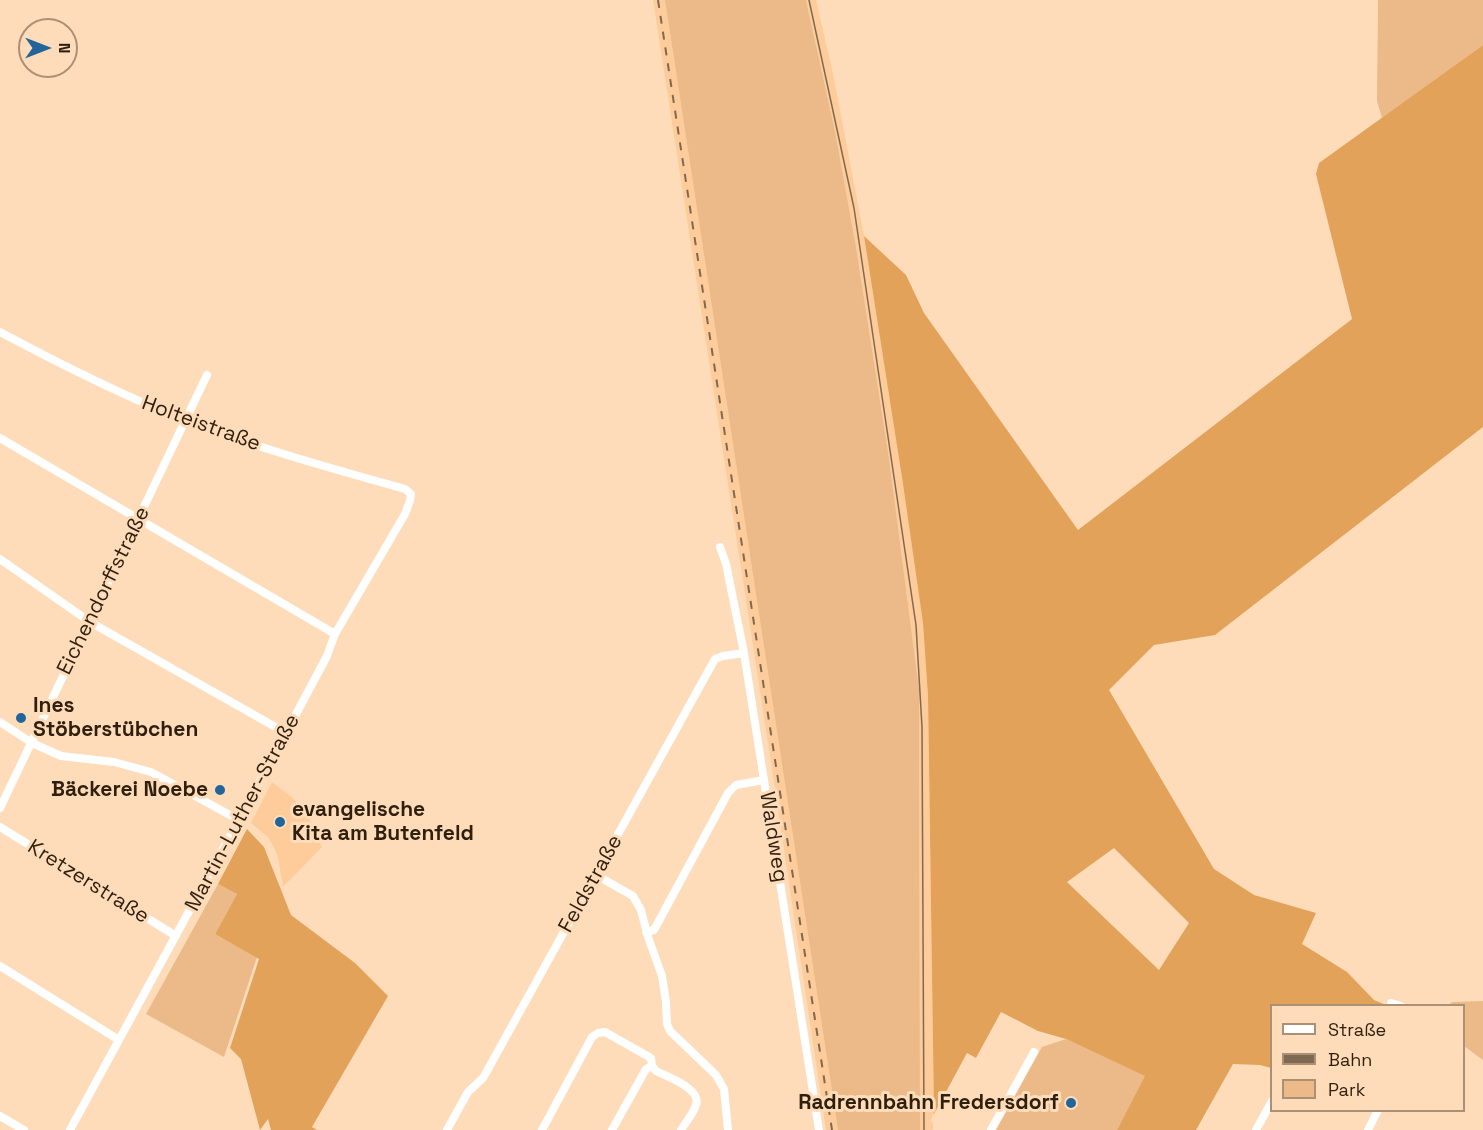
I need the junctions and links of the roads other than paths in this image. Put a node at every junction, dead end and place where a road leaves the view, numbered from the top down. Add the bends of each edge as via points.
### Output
1 (0, 332) edge
2 (207, 375) dead end
3 (185, 420) junction
4 (0, 438) edge
5 (411, 494) joint
6 (138, 520) junction
7 (720, 547) dead end
8 (0, 559) edge
9 (90, 622) junction
10 (335, 634) junction
11 (744, 653) junction
12 (0, 722) edge
13 (286, 733) junction
14 (32, 742) junction
15 (764, 780) junction
16 (0, 808) edge
17 (239, 820) junction
18 (0, 827) edge
19 (596, 875) junction
20 (646, 932) junction
21 (176, 936) junction
22 (0, 966) edge
23 (1391, 1003) dead end
24 (1396, 1004) edge
25 (119, 1040) junction
26 (1034, 1052) dead end
27 (652, 1062) junction
28 (1270, 1105) edge
29 (1377, 1112) edge
30 (0, 1116) edge
31 (24, 1130) edge
32 (70, 1130) edge
33 (447, 1130) edge
34 (542, 1130) edge
35 (612, 1130) edge
36 (681, 1130) edge
37 (728, 1130) edge
38 (819, 1130) edge
39 (991, 1130) edge
40 (1256, 1130) edge
41 (1368, 1130) edge

1 - 3 street, Holteistraße via 75,372
2 - 3 street, Eichendorffstraße
3 - 5 street, Holteistraße
3 - 6 street, Eichendorffstraße
4 - 6 street
5 - 10 street, Martin-Luther-Straße via 405,514
6 - 9 street, Eichendorffstraße
6 - 10 street
7 - 11 street, Waldweg
8 - 9 street
9 - 13 street
9 - 14 street, Eichendorffstraße
10 - 13 street, Martin-Luther-Straße
11 - 15 street, Waldweg
11 - 19 street, Feldstraße via 715,660
12 - 14 street
13 - 17 street, Martin-Luther-Straße
14 - 16 street, Eichendorffstraße
14 - 17 street via 61,756 114,762 151,772
15 - 20 street via 736,786 728,793 654,930
15 - 38 street, Waldweg
17 - 21 street, Martin-Luther-Straße
18 - 21 street, Kretzerstraße
19 - 20 street via 633,896
19 - 33 street, Feldstraße via 483,1078 468,1092
20 - 37 street via 662,976 669,1030 716,1075 724,1089
21 - 25 street, Martin-Luther-Straße
22 - 25 street
23 - 24 street
25 - 32 street, Martin-Luther-Straße
26 - 39 street
27 - 34 street via 605,1032 598,1033 592,1037
27 - 35 street
27 - 36 street via 656,1071 693,1091 697,1098
28 - 40 street
29 - 41 street
30 - 31 street

